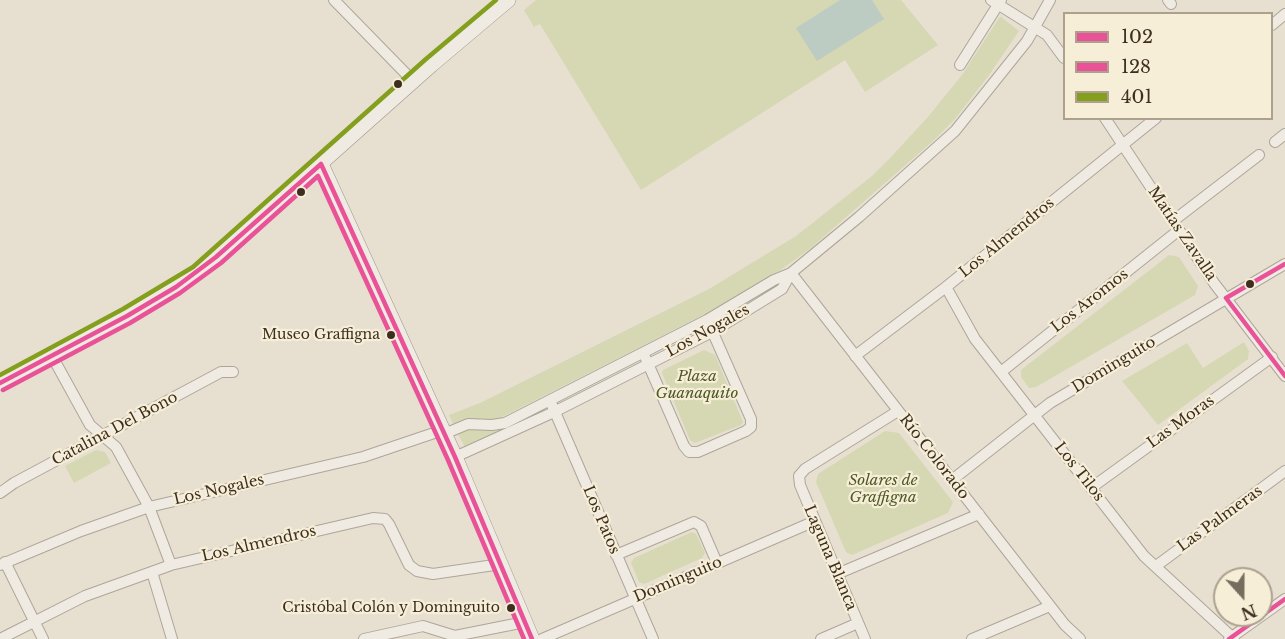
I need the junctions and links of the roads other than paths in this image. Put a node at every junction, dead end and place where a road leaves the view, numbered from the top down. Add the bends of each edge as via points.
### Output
1 (334, 0) edge
2 (508, 0) edge
3 (1050, 0) edge
4 (997, 2) edge
5 (1285, 14) edge
6 (1273, 24) edge
7 (1036, 27) junction
8 (1063, 55) edge
9 (960, 65) dead end
10 (413, 81) junction
11 (1106, 120) edge
12 (1154, 120) edge
13 (1285, 134) edge
14 (1275, 142) dead end
15 (1123, 145) junction
16 (1259, 156) dead end
17 (321, 164) junction
18 (1176, 225) junction
19 (1285, 264) edge
20 (791, 273) junction
21 (946, 287) junction
22 (1226, 298) junction
23 (707, 320) junction
24 (712, 332) junction
25 (644, 353) junction
26 (52, 356) junction
27 (855, 356) junction
28 (1272, 357) junction
29 (648, 364) junction
30 (233, 372) dead end
31 (1000, 372) junction
32 (1285, 376) edge
33 (0, 383) edge
34 (549, 400) junction
35 (898, 411) junction
36 (554, 412) junction
37 (1035, 416) junction
38 (443, 432) junction
39 (102, 437) junction
40 (455, 457) junction
41 (1285, 471) edge
42 (952, 480) junction
43 (1091, 488) junction
44 (0, 493) edge
45 (149, 507) junction
46 (979, 514) junction
47 (815, 521) junction
48 (616, 555) junction
49 (3, 563) edge
50 (717, 563) junction
51 (501, 564) junction
52 (171, 565) junction
53 (1156, 566) junction
54 (152, 572) junction
55 (837, 574) junction
56 (635, 599) junction
57 (1285, 599) edge
58 (1050, 606) junction
59 (35, 622) junction
60 (525, 622) junction
61 (858, 623) junction
62 (1231, 638) edge
63 (0, 639) edge
64 (43, 639) edge
65 (172, 639) edge
66 (363, 639) edge
67 (532, 639) edge
68 (542, 639) edge
69 (653, 639) edge
70 (821, 639) edge
71 (865, 639) edge
72 (972, 639) edge
73 (1080, 639) edge

1 - 10 street
2 - 10 main road
3 - 7 street, Los Nogales
4 - 7 street
4 - 9 street
5 - 6 street
7 - 8 street
7 - 20 street, Los Nogales via 954,131
10 - 17 main road
11 - 15 street, Matías Zavalla
12 - 15 street, Los Almendros
13 - 14 street
15 - 18 street, Matías Zavalla
15 - 21 street, Los Almendros
16 - 18 street, Los Aromos
17 - 26 main road via 197,273 157,300
17 - 38 main road
18 - 22 street, Matías Zavalla
18 - 31 street, Los Aromos
19 - 22 street, Dominguito
20 - 23 street, Los Nogales
20 - 24 street, Los Nogales via 782,289
20 - 27 street, Río Colorado
21 - 27 street, Los Almendros
21 - 31 street, Los Tilos via 975,339
22 - 28 street, Matías Zavalla
22 - 37 street, Dominguito via 1050,403
23 - 24 street
23 - 25 street, Los Nogales
24 - 29 street, Los Nogales
24 - 29 street via 751,420 746,431 698,452 689,452
25 - 29 street
25 - 34 street, Los Nogales
26 - 33 main road
26 - 39 street via 90,425
27 - 35 street, Río Colorado
28 - 32 street, Matías Zavalla
28 - 43 street, Las Moras
29 - 36 street, Los Nogales
30 - 39 street, Catalina Del Bono via 221,372
31 - 37 street, Los Tilos
34 - 36 street, Los Patos
34 - 38 street, Los Nogales via 505,423 468,424
35 - 42 street, Río Colorado
35 - 47 street, Laguna Blanca via 799,476
36 - 40 street, Los Nogales
36 - 48 street, Los Patos
37 - 42 street, Dominguito
37 - 43 street, Los Tilos
38 - 40 main road
38 - 45 street, Los Nogales via 363,457
39 - 44 street, Catalina Del Bono
39 - 45 street via 116,447
40 - 51 main road
41 - 53 street, Las Palmeras
42 - 46 street, Río Colorado
43 - 53 street, Los Tilos
45 - 49 street, Los Nogales
45 - 52 street
46 - 55 street
46 - 58 street, Río Colorado
47 - 50 street, Dominguito
47 - 55 street, Laguna Blanca
48 - 50 street via 698,522
48 - 56 street, Los Patos
49 - 59 street
50 - 56 street, Dominguito
51 - 52 street, Los Almendros via 433,574 417,571 409,565 389,524 379,517
51 - 60 main road
52 - 54 street, Los Almendros
53 - 62 street, Los Tilos
54 - 59 street, Los Almendros via 85,596
54 - 65 street
55 - 61 street, Laguna Blanca
56 - 68 street, Dominguito
56 - 69 street, Los Patos
57 - 62 street
58 - 72 street
58 - 73 street, Río Colorado
59 - 63 street, Los Almendros
59 - 64 street
60 - 66 street via 455,636 423,626
60 - 67 main road
61 - 70 street
61 - 71 street, Laguna Blanca

